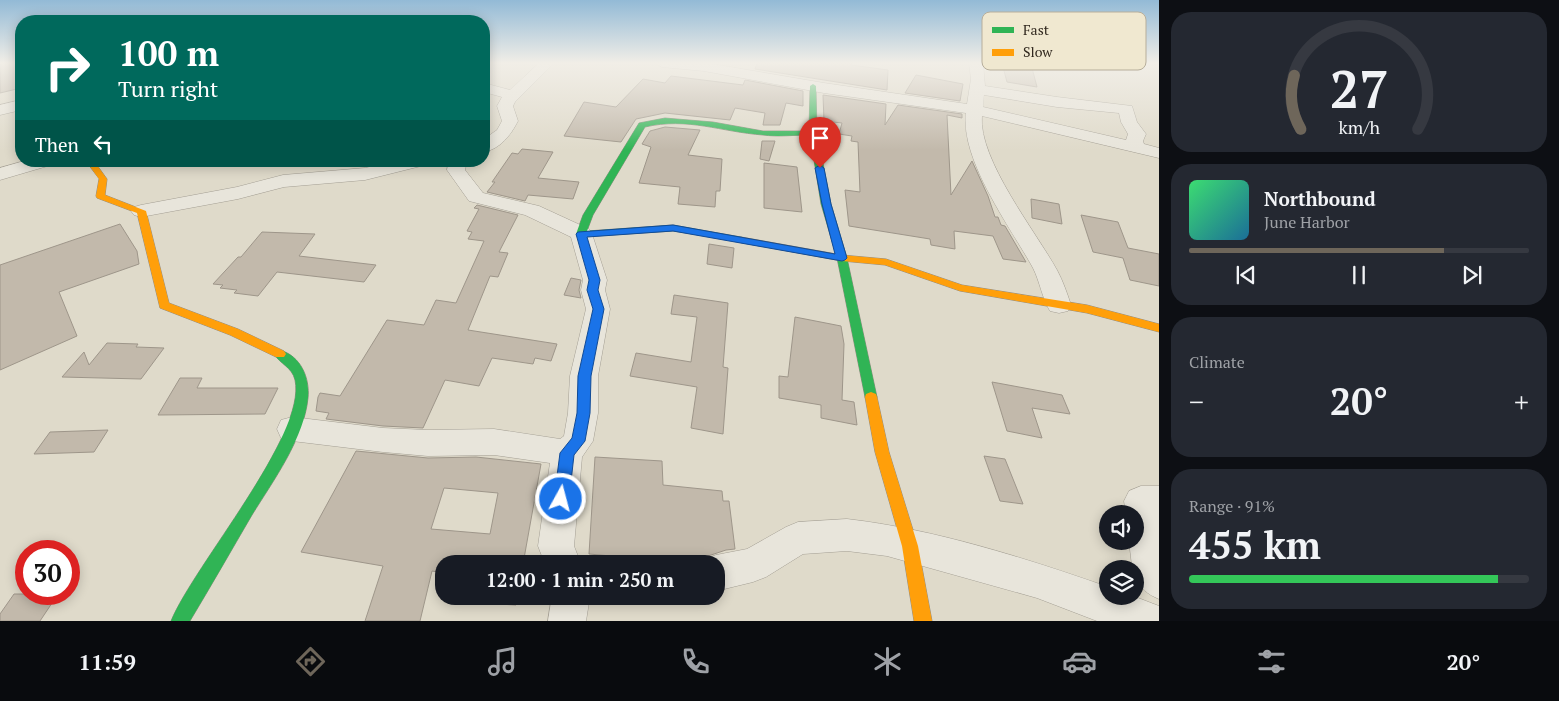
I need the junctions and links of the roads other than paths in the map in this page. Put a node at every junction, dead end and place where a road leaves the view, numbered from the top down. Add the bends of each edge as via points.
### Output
1 (502, 92) edge
2 (516, 92) edge
3 (808, 92) edge
4 (868, 92) edge
5 (977, 92) edge
6 (995, 92) edge
7 (513, 95) junction
8 (15, 106) edge
9 (0, 110) edge
10 (976, 110) junction
11 (813, 133) junction
12 (490, 143) edge
13 (1136, 146) junction
14 (1159, 153) edge
15 (21, 167) edge
16 (94, 167) edge
17 (395, 167) edge
18 (457, 167) edge
19 (1, 172) edge
20 (141, 211) junction
21 (581, 234) junction
22 (842, 258) junction
23 (1059, 305) junction
24 (1159, 328) edge
25 (292, 429) junction
26 (567, 453) junction
27 (1159, 501) edge
28 (910, 546) junction
29 (560, 555) edge
30 (725, 572) edge
31 (1159, 581) edge
32 (570, 605) edge
33 (180, 621) edge
34 (567, 621) edge
35 (923, 621) edge
36 (1148, 621) edge

1 - 7 street
2 - 7 street
3 - 11 street
4 - 10 street
5 - 10 street
6 - 13 street via 1126,109 1137,134
7 - 12 street via 505,106 510,121 504,133
8 - 9 street
10 - 13 street
10 - 23 street via 973,124 993,183 1046,271
11 - 21 street via 762,133 665,120 642,125 588,215
11 - 22 street via 826,204
13 - 14 street
15 - 19 street
16 - 20 street via 102,179 100,196
17 - 20 street via 365,174 284,181 221,197
18 - 21 street via 476,197 532,210
20 - 25 street via 164,305 287,357 296,367 302,378
21 - 22 street via 673,228
21 - 26 street via 595,280 593,290 598,309 584,376 578,441
22 - 23 street via 886,262 960,288
22 - 28 street via 882,452
23 - 24 street
25 - 26 street via 428,443 494,442
25 - 33 street via 271,470
26 - 29 street via 556,546
27 - 31 street via 1141,501 1150,566
28 - 30 street via 847,535 798,538 753,565
28 - 35 street
28 - 36 street via 1037,580
32 - 34 street

